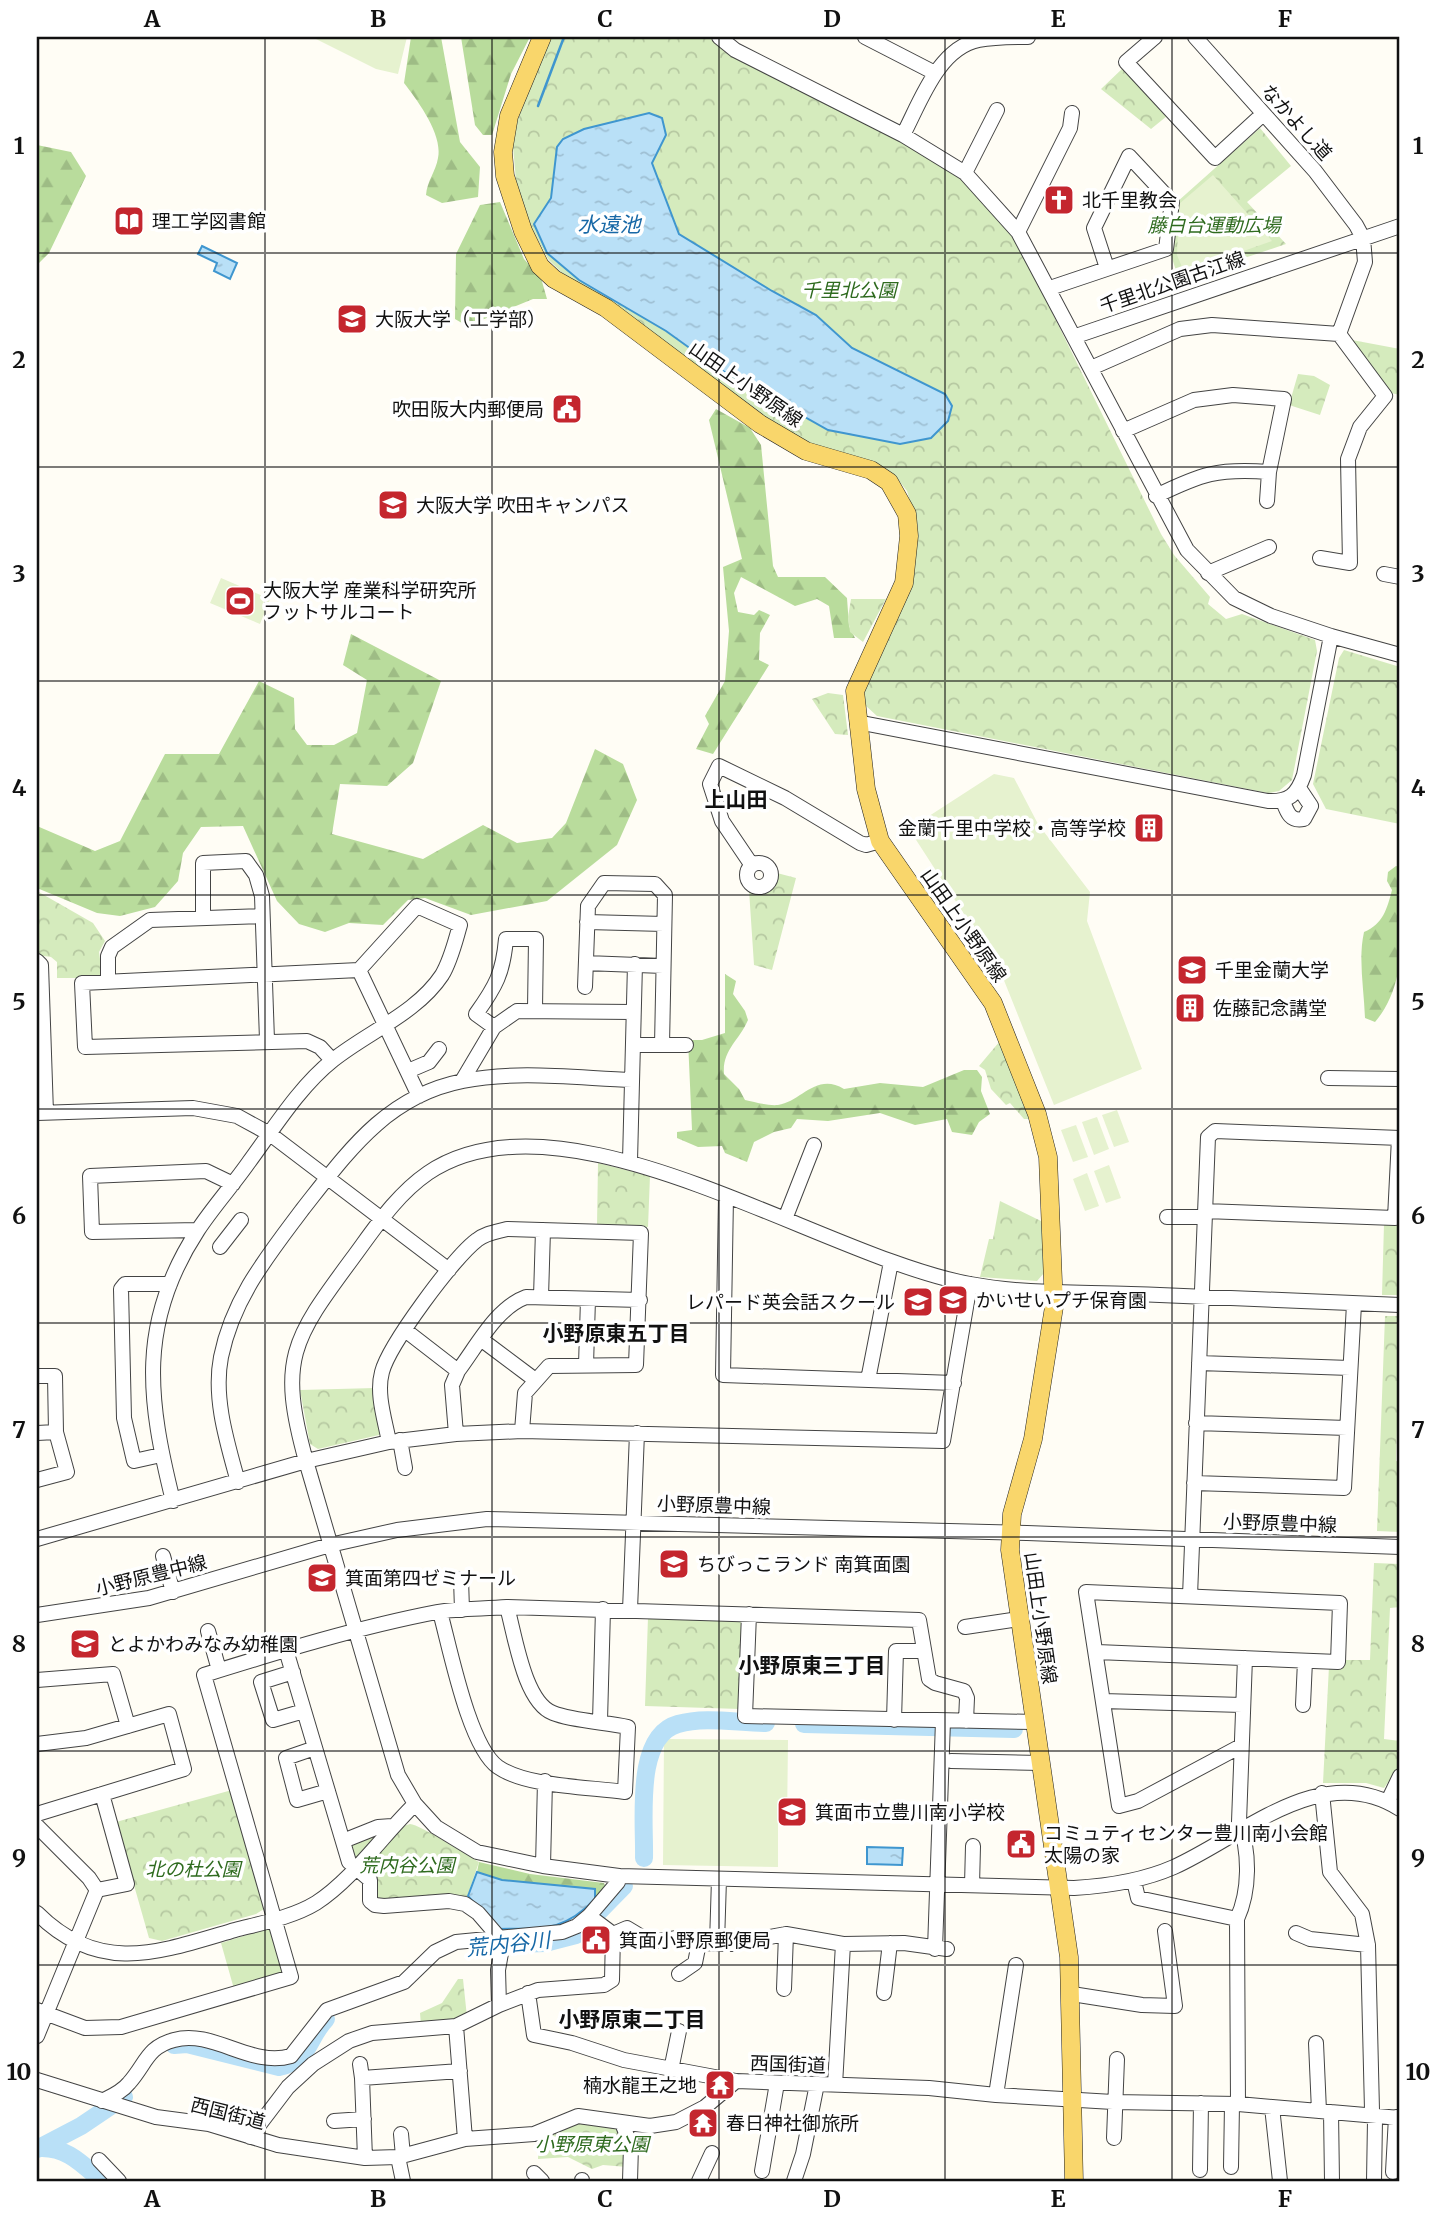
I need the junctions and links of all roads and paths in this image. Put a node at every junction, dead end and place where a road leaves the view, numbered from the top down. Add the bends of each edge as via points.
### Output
1 (542, 37) edge
2 (719, 37) edge
3 (867, 37) edge
4 (1028, 37) edge
5 (1155, 37) edge
6 (1195, 37) edge
7 (976, 38) edge
8 (935, 73) junction
9 (997, 110) dead end
10 (1072, 113) dead end
11 (1263, 114) junction
12 (904, 135) junction
13 (965, 173) junction
14 (1400, 226) edge
15 (1018, 232) junction
16 (1363, 238) junction
17 (1107, 268) junction
18 (1050, 288) junction
19 (1339, 334) junction
20 (1076, 336) junction
21 (1091, 368) junction
22 (1385, 396) junction
23 (1400, 401) edge
24 (1123, 431) junction
25 (1269, 472) junction
26 (1156, 496) junction
27 (1267, 501) dead end
28 (1269, 547) dead end
29 (1320, 558) dead end
30 (1208, 573) junction
31 (1384, 574) dead end
32 (1400, 577) edge
33 (1331, 636) junction
34 (1400, 654) edge
35 (857, 722) junction
36 (1299, 788) junction
37 (1283, 801) junction
38 (880, 841) junction
39 (751, 864) dead end
40 (262, 916) junction
41 (203, 917) junction
42 (587, 922) junction
43 (664, 924) junction
44 (37, 961) edge
45 (586, 963) junction
46 (635, 964) junction
47 (663, 966) junction
48 (359, 970) junction
49 (264, 975) junction
50 (108, 981) junction
51 (585, 988) dead end
52 (39, 994) edge
53 (536, 1009) junction
54 (634, 1012) junction
55 (387, 1024) junction
56 (494, 1027) junction
57 (268, 1040) junction
58 (634, 1045) junction
59 (662, 1045) junction
60 (686, 1045) dead end
61 (439, 1049) dead end
62 (40, 1051) edge
63 (332, 1060) junction
64 (408, 1071) junction
65 (1328, 1078) dead end
66 (1400, 1079) edge
67 (632, 1080) junction
68 (462, 1081) junction
69 (419, 1096) junction
70 (41, 1113) edge
71 (270, 1134) junction
72 (1400, 1138) edge
73 (814, 1145) dead end
74 (630, 1161) junction
75 (327, 1176) junction
76 (233, 1184) junction
77 (726, 1198) junction
78 (1205, 1214) junction
79 (208, 1216) junction
80 (1167, 1217) dead end
81 (383, 1218) junction
82 (785, 1219) junction
83 (241, 1220) dead end
84 (198, 1230) junction
85 (543, 1230) junction
86 (229, 1232) junction
87 (220, 1247) dead end
88 (891, 1262) junction
89 (449, 1270) junction
90 (170, 1284) junction
91 (971, 1284) junction
92 (1055, 1291) junction
93 (541, 1297) junction
94 (588, 1298) junction
95 (1202, 1298) junction
96 (640, 1300) junction
97 (1354, 1304) junction
98 (1400, 1306) edge
99 (405, 1330) junction
100 (482, 1340) junction
101 (1199, 1363) junction
102 (586, 1365) junction
103 (1350, 1368) junction
104 (458, 1371) junction
105 (37, 1376) edge
106 (534, 1379) junction
107 (868, 1380) junction
108 (954, 1383) junction
109 (1196, 1423) junction
110 (1347, 1429) junction
111 (522, 1431) junction
112 (56, 1432) junction
113 (37, 1433) edge
114 (637, 1433) junction
115 (456, 1434) junction
116 (394, 1441) junction
117 (161, 1455) junction
118 (306, 1461) junction
119 (405, 1468) dead end
120 (37, 1480) edge
121 (238, 1482) junction
122 (1194, 1483) junction
123 (173, 1501) junction
124 (634, 1522) junction
125 (1011, 1532) junction
126 (37, 1539) edge
127 (1192, 1539) junction
128 (330, 1545) junction
129 (1400, 1546) edge
130 (163, 1556) dead end
131 (461, 1580) dead end
132 (173, 1592) junction
133 (1190, 1596) junction
134 (507, 1607) junction
135 (603, 1609) junction
136 (462, 1610) junction
137 (630, 1610) junction
138 (440, 1612) junction
139 (749, 1614) junction
140 (37, 1615) edge
141 (1019, 1619) junction
142 (965, 1627) dead end
143 (208, 1631) dead end
144 (355, 1631) junction
145 (286, 1650) junction
146 (924, 1651) junction
147 (1097, 1652) junction
148 (1245, 1658) junction
149 (1305, 1661) junction
150 (219, 1670) junction
151 (293, 1672) junction
152 (37, 1680) edge
153 (1103, 1700) junction
154 (1242, 1705) junction
155 (1303, 1705) dead end
156 (304, 1711) junction
157 (894, 1720) junction
158 (600, 1721) junction
159 (966, 1721) junction
160 (1034, 1723) junction
161 (128, 1726) junction
162 (943, 1726) junction
163 (37, 1744) edge
164 (1241, 1746) junction
165 (315, 1748) junction
166 (951, 1761) dead end
167 (1041, 1763) junction
168 (1400, 1776) edge
169 (545, 1781) junction
170 (328, 1791) junction
171 (1322, 1793) junction
172 (102, 1794) junction
173 (415, 1804) junction
174 (1394, 1805) edge
175 (37, 1814) edge
176 (391, 1823) junction
177 (37, 1826) edge
178 (1242, 1830) junction
179 (343, 1841) junction
180 (973, 1846) dead end
181 (356, 1865) junction
182 (543, 1866) junction
183 (619, 1876) junction
184 (719, 1879) junction
185 (1134, 1881) junction
186 (937, 1884) junction
187 (972, 1885) junction
188 (1060, 1888) junction
189 (97, 1890) junction
190 (37, 1913) edge
191 (276, 1919) junction
192 (594, 1919) junction
193 (1237, 1919) junction
194 (1165, 1931) dead end
195 (1296, 1933) dead end
196 (613, 1934) junction
197 (786, 1934) junction
198 (74, 1942) junction
199 (502, 1943) junction
200 (699, 1943) junction
201 (717, 1943) junction
202 (890, 1943) junction
203 (843, 1944) junction
204 (1368, 1945) junction
205 (1016, 1965) dead end
206 (679, 1974) dead end
207 (784, 1989) dead end
208 (528, 1993) junction
209 (884, 1993) dead end
210 (1072, 1994) junction
211 (499, 2005) junction
212 (41, 2011) edge
213 (456, 2026) junction
214 (679, 2031) dead end
215 (37, 2036) edge
216 (1316, 2043) dead end
217 (1117, 2059) dead end
218 (671, 2070) junction
219 (460, 2071) junction
220 (37, 2080) edge
221 (736, 2081) junction
222 (777, 2082) junction
223 (817, 2084) junction
224 (835, 2085) junction
225 (996, 2095) junction
226 (1073, 2099) junction
227 (102, 2101) junction
228 (1113, 2102) junction
229 (1201, 2103) junction
230 (1235, 2104) junction
231 (1272, 2107) junction
232 (1325, 2112) junction
233 (1374, 2115) junction
234 (1398, 2118) edge
235 (364, 2119) junction
236 (334, 2121) dead end
237 (622, 2123) junction
238 (401, 2134) dead end
239 (250, 2137) junction
240 (1114, 2137) dead end
241 (465, 2139) junction
242 (712, 2154) dead end
243 (400, 2156) junction
244 (365, 2158) junction
245 (99, 2160) dead end
246 (1231, 2167) dead end
247 (1200, 2170) dead end
248 (762, 2171) dead end
249 (1393, 2172) dead end
250 (120, 2181) edge
251 (403, 2181) edge
252 (629, 2181) edge
253 (699, 2181) edge
254 (794, 2181) edge
255 (1074, 2181) edge
256 (1280, 2181) edge
257 (1332, 2181) edge
258 (1374, 2181) edge

1 - 35 main road, 山田上小野原線 via 509,116 503,152 505,176 523,232 540,266 606,308 760,424 806,451 871,470 899,495 909,536 904,583 859,678
2 - 12 street via 735,50
3 - 8 street
4 - 7 street
5 - 11 street via 1126,62 1215,158
6 - 11 street, なかよし道
7 - 8 street
8 - 12 street
9 - 13 street
10 - 15 street via 1070,128
11 - 16 street, なかよし道 via 1343,204
12 - 13 street
13 - 15 street
14 - 16 street, 千里北公園古江線
15 - 18 street
16 - 19 street via 1365,262
16 - 20 street, 千里北公園古江線
17 - 17 street via 1166,249 1172,202 1129,156 1094,228
17 - 18 street
18 - 20 street
19 - 21 street via 1212,325 1180,329
19 - 22 street
20 - 21 street
21 - 24 street
22 - 23 street
22 - 29 street via 1360,427 1348,459 1350,563
24 - 25 street via 1194,400 1233,395 1284,399
24 - 26 street
25 - 26 street via 1230,469 1199,475
25 - 27 street
26 - 30 street via 1187,550
28 - 30 street
30 - 33 street via 1234,598
31 - 32 street
33 - 34 street
33 - 36 street
35 - 37 street
35 - 38 main road, 山田上小野原線 via 866,789
36 - 37 street
36 - 37 street via 1311,806 1304,819 1289,816
38 - 39 street via 860,843 785,798 719,766 710,784 722,821
38 - 92 main road, 山田上小野原線 via 984,988 1006,1034 1048,1157
40 - 41 street
40 - 41 street via 259,886 246,862 203,863
40 - 49 street
41 - 50 street via 150,920 112,947
42 - 43 street
42 - 43 street via 587,906 604,883 655,884 665,895
42 - 45 street
43 - 47 street
44 - 52 street via 41,965
45 - 46 street
45 - 51 street
46 - 47 street
46 - 54 street
47 - 59 street
48 - 49 street
48 - 55 street
48 - 55 street via 417,906 460,926 442,975
49 - 50 street
49 - 57 street
50 - 57 street via 82,983 85,1047
52 - 62 street
53 - 54 street
53 - 56 street via 517,1011
53 - 56 street via 536,939 506,939 503,968 476,1014
54 - 58 street
55 - 63 street
55 - 64 street
56 - 68 street
57 - 63 street via 307,1041 320,1046
58 - 59 street
58 - 67 street
59 - 60 street
61 - 64 street via 429,1062
62 - 70 street
63 - 71 street
64 - 69 street
65 - 66 street
67 - 68 street via 515,1076
67 - 74 street
68 - 69 street
69 - 75 street via 361,1136
70 - 71 street via 193,1108 237,1116
71 - 75 street
71 - 76 street
72 - 78 street via 1395,1218
72 - 78 street via 1215,1131 1208,1137
73 - 82 street
74 - 77 street
74 - 81 street via 565,1149 494,1147 458,1157 429,1172 405,1190
75 - 81 street
75 - 121 street via 256,1270 230,1322 219,1387
76 - 79 street
76 - 84 street via 206,1171 90,1176 92,1233
77 - 82 street
77 - 107 street via 723,1375
78 - 80 street
78 - 95 street
79 - 84 street
79 - 86 street
81 - 89 street
81 - 118 street via 327,1294 298,1343 290,1390
82 - 88 street
83 - 86 street
84 - 90 street
85 - 89 street via 488,1233
85 - 93 street
85 - 96 street via 641,1233
86 - 87 street
88 - 91 street
88 - 107 street
89 - 99 street
90 - 117 street via 152,1372
90 - 117 street via 125,1284 121,1289 125,1434 134,1461
91 - 92 street
91 - 108 street
92 - 95 street
92 - 125 main road, 山田上小野原線 via 1033,1439
93 - 94 street
93 - 100 street via 514,1301
94 - 96 street
94 - 102 street
95 - 97 street
95 - 101 street
96 - 102 street via 636,1364
97 - 98 street
97 - 103 street
99 - 104 street
99 - 116 street via 381,1374 380,1390
100 - 104 street
100 - 106 street
101 - 103 street
101 - 109 street
102 - 106 street via 549,1366
103 - 110 street
104 - 115 street via 452,1385
105 - 112 street via 55,1376
106 - 111 street via 525,1393
107 - 108 street
108 - 114 street via 943,1441
109 - 110 street
109 - 122 street
110 - 122 street via 1344,1488
111 - 114 street
111 - 115 street
112 - 113 street
112 - 120 street via 67,1472
114 - 124 street
115 - 116 street
116 - 118 street
116 - 119 street
117 - 123 street
118 - 121 street
118 - 128 street
121 - 123 street
122 - 127 street
123 - 126 street
124 - 125 street, 小野原豊中線
124 - 128 street, 小野原豊中線 via 487,1519 397,1530
124 - 137 street
125 - 127 street, 小野原豊中線
125 - 141 main road, 山田上小野原線
127 - 129 street, 小野原豊中線
127 - 133 street
128 - 132 street, 小野原豊中線
128 - 144 street
130 - 132 street
131 - 136 street
132 - 140 street, 小野原豊中線 via 103,1608
133 - 147 street via 1086,1592
133 - 149 street via 1339,1603 1338,1662
134 - 135 street
134 - 136 street
134 - 158 street via 529,1687 539,1705 553,1714
135 - 137 street
135 - 158 street
136 - 138 street
137 - 139 street
138 - 144 street
138 - 169 street via 483,1751 498,1767
139 - 146 street via 919,1620
139 - 157 street via 745,1716
141 - 142 street
141 - 160 main road, 山田上小野原線
143 - 150 street
144 - 145 street
144 - 173 street via 391,1754
145 - 150 street
145 - 151 street
146 - 157 street via 896,1651
146 - 159 street via 929,1679 964,1691
147 - 148 street
147 - 153 street
148 - 149 street
148 - 154 street
149 - 155 street
150 - 191 street via 204,1675
151 - 156 street
151 - 156 street via 261,1682 273,1720
152 - 161 street via 113,1674
153 - 154 street
153 - 164 street via 1119,1806 1138,1801
154 - 164 street
156 - 165 street
157 - 162 street
158 - 169 street via 628,1727 625,1792
159 - 160 street
159 - 162 street
160 - 167 main road, 山田上小野原線
161 - 163 street via 86,1738
161 - 172 street via 169,1714 184,1769
162 - 186 street
164 - 178 street
165 - 170 street
165 - 170 street via 285,1758 297,1800
166 - 167 street
167 - 188 main road, 山田上小野原線
168 - 174 street
169 - 182 street
170 - 179 street
171 - 174 street via 1374,1795
171 - 178 street
171 - 204 street via 1330,1872 1362,1914
172 - 175 street
172 - 189 street via 127,1884
173 - 176 street
173 - 182 street via 436,1827 477,1852
176 - 179 street
176 - 181 street
177 - 189 street
178 - 185 street via 1177,1866
178 - 193 street via 1246,1885
179 - 181 street
180 - 187 street
181 - 191 street via 317,1902
181 - 199 street via 370,1880 370,1901 375,1905 457,1902 472,1908
182 - 183 street
183 - 184 street
183 - 192 street
184 - 186 street
184 - 201 street
185 - 188 street
185 - 193 street via 1138,1898
186 - 187 street
186 - 202 street via 941,1949
187 - 188 street
188 - 210 main road, 山田上小野原線
189 - 198 street
190 - 198 street
191 - 198 street via 161,1952 129,1956
191 - 212 street via 291,1977 121,2027 85,2028
192 - 196 street
192 - 199 street via 562,1932
193 - 230 street
194 - 210 street via 1175,2006
195 - 204 street via 1310,1939
196 - 200 street via 627,1928 647,1940 683,1937
196 - 208 street via 612,1980 604,1985
197 - 201 street
197 - 203 street
197 - 207 street
198 - 212 street
199 - 211 street
199 - 227 street via 444,1946 404,1982 327,2010 291,2056 265,2059 192,2038 156,2046 130,2083
200 - 201 street
200 - 206 street via 695,1963
202 - 203 street
202 - 209 street
203 - 224 street
204 - 233 street
205 - 225 street
208 - 211 street
208 - 218 street via 534,2035
210 - 226 main road, 山田上小野原線
211 - 213 street
212 - 215 street
213 - 219 street
213 - 239 street via 372,2034 349,2041 288,2087
214 - 218 street
216 - 232 street
217 - 228 street
218 - 221 street
219 - 235 street via 361,2071
219 - 241 street
220 - 227 street, 西国街道
221 - 222 street, 西国街道
221 - 237 street, 西国街道 via 690,2118 650,2126
222 - 223 street, 西国街道
222 - 248 street
223 - 224 street, 西国街道
223 - 254 street
224 - 225 street, 西国街道
225 - 226 street, 西国街道
226 - 228 street, 西国街道
226 - 255 main road, 山田上小野原線
227 - 239 street, 西国街道 via 156,2118 209,2123
228 - 229 street, 西国街道
228 - 240 street
229 - 230 street, 西国街道
229 - 247 street
230 - 231 street, 西国街道
230 - 246 street
231 - 232 street, 西国街道
231 - 256 street
232 - 233 street, 西国街道
232 - 257 street
233 - 234 street, 西国街道
233 - 258 street
234 - 249 street
235 - 236 street
235 - 244 street
237 - 241 street, 西国街道 via 578,2116 534,2134
237 - 252 street via 631,2146
238 - 243 street
239 - 244 street, 西国街道 via 278,2146
241 - 243 street, 西国街道
242 - 253 street
243 - 244 street, 西国街道
243 - 251 street
245 - 250 street

